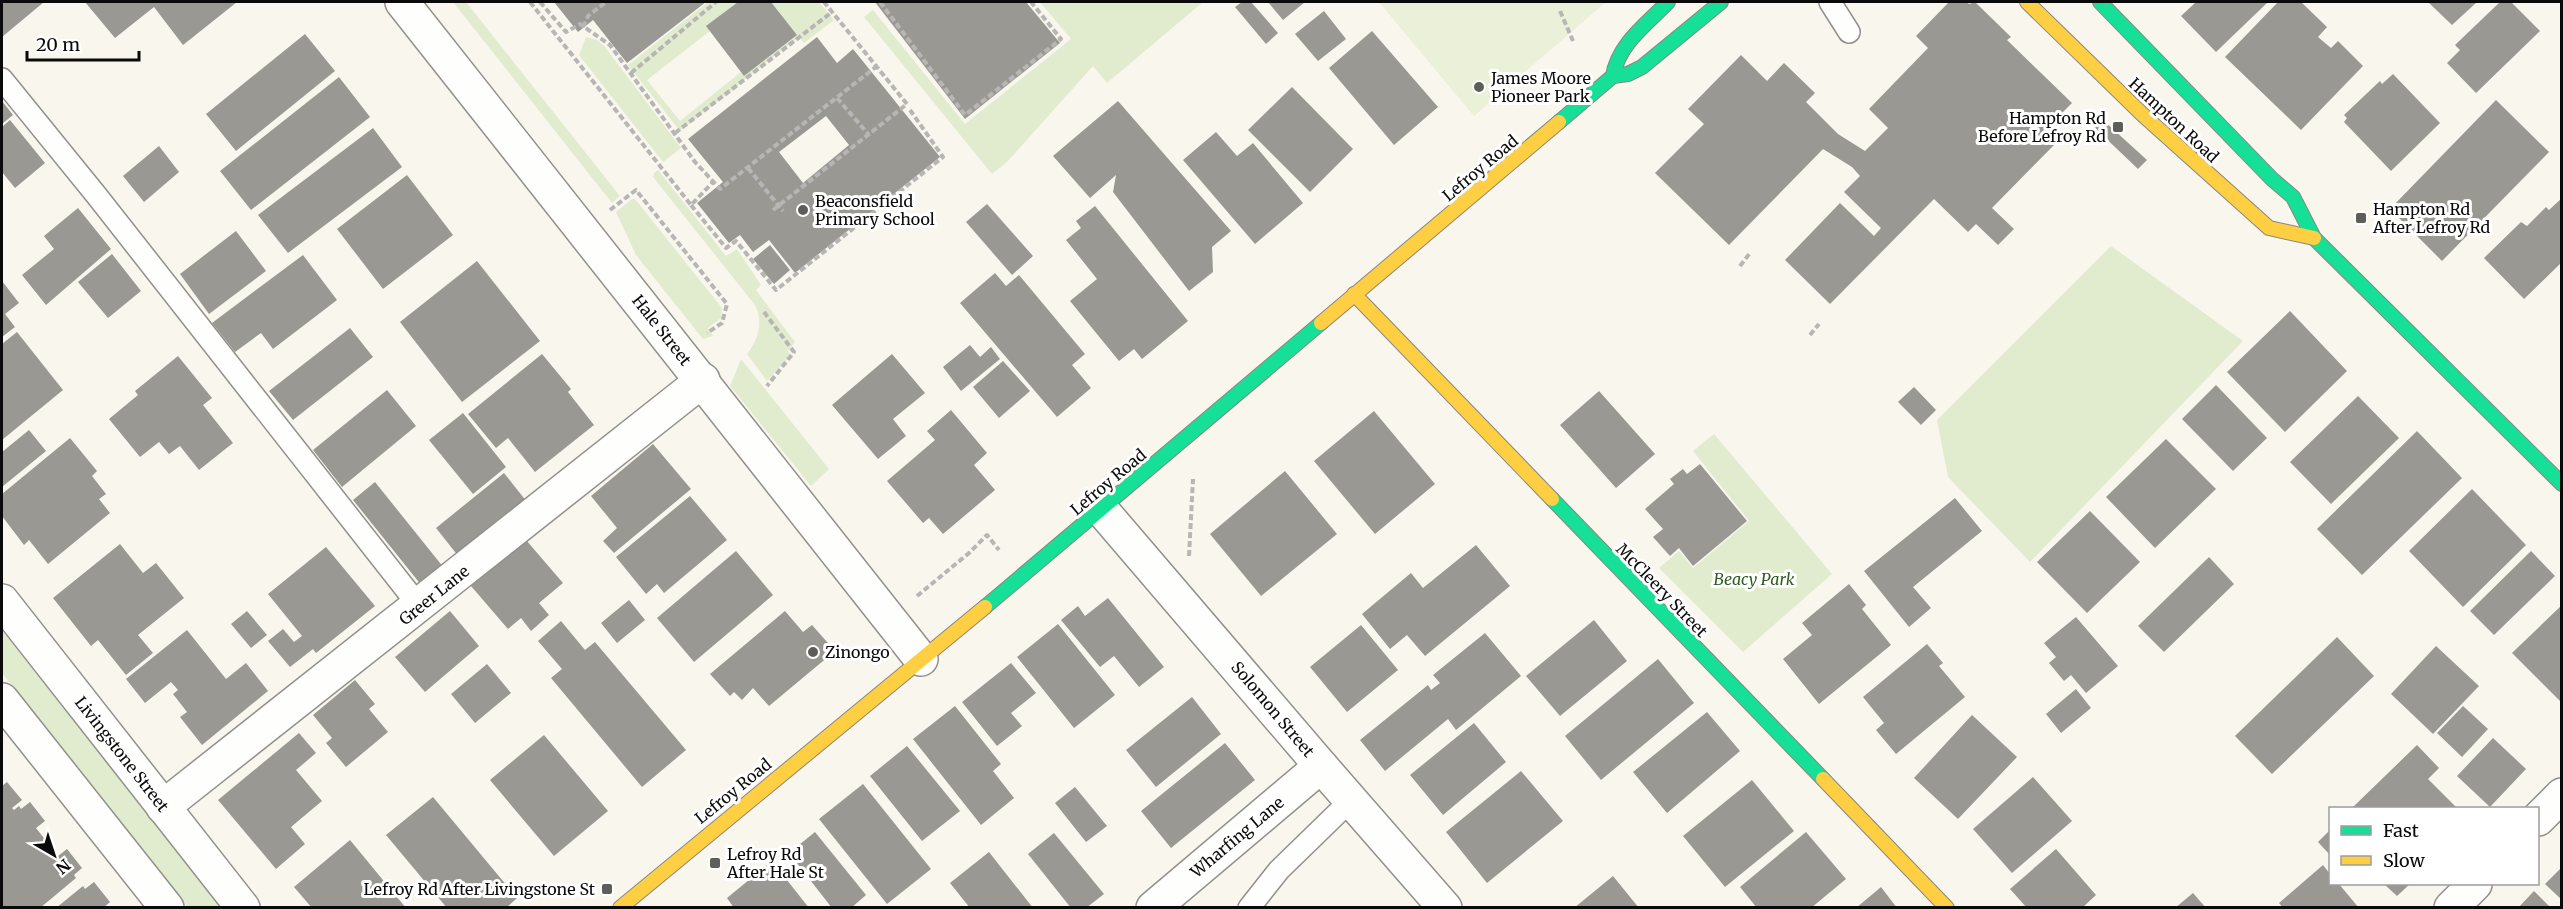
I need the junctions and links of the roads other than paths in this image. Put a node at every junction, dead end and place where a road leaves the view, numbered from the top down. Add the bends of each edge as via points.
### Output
1 (402, 2) edge
2 (1668, 2) edge
3 (1721, 2) edge
4 (1830, 2) edge
5 (2027, 2) edge
6 (2100, 2) edge
7 (1849, 32) dead end
8 (1613, 76) junction
9 (2, 79) edge
10 (2314, 238) junction
11 (1354, 294) junction
12 (703, 380) junction
13 (2562, 484) edge
14 (1101, 509) junction
15 (2, 601) edge
16 (419, 606) junction
17 (921, 659) junction
18 (2, 700) edge
19 (1321, 766) junction
20 (2562, 795) edge
21 (1351, 800) junction
22 (163, 807) junction
23 (2539, 818) edge
24 (2474, 885) edge
25 (167, 908) edge
26 (243, 908) edge
27 (620, 908) edge
28 (1153, 908) edge
29 (1249, 908) edge
30 (1445, 908) edge
31 (1947, 908) edge
32 (2451, 908) edge

1 - 12 street, Hale Street
2 - 8 street via 1622,49
3 - 8 street, Lefroy Road via 1642,67
4 - 7 lane
5 - 10 street, Hampton Road via 2143,116 2269,228
6 - 10 street, Hampton Road via 2293,197
8 - 11 street, Lefroy Road
9 - 16 lane
10 - 13 street, Hampton Road
11 - 14 street, Lefroy Road
11 - 31 street, McCleery Street
12 - 16 street, Greer Lane
12 - 17 street, Hale Street
14 - 17 street, Lefroy Road
14 - 19 street, Solomon Street
15 - 22 street, Livingstone Street
16 - 22 street, Greer Lane
17 - 27 street, Lefroy Road
18 - 25 street
19 - 21 street, Solomon Street
19 - 28 street, Wharfing Lane
20 - 23 street
21 - 29 lane via 1279,870
21 - 30 street, Solomon Street
22 - 26 street, Livingstone Street
24 - 32 street

